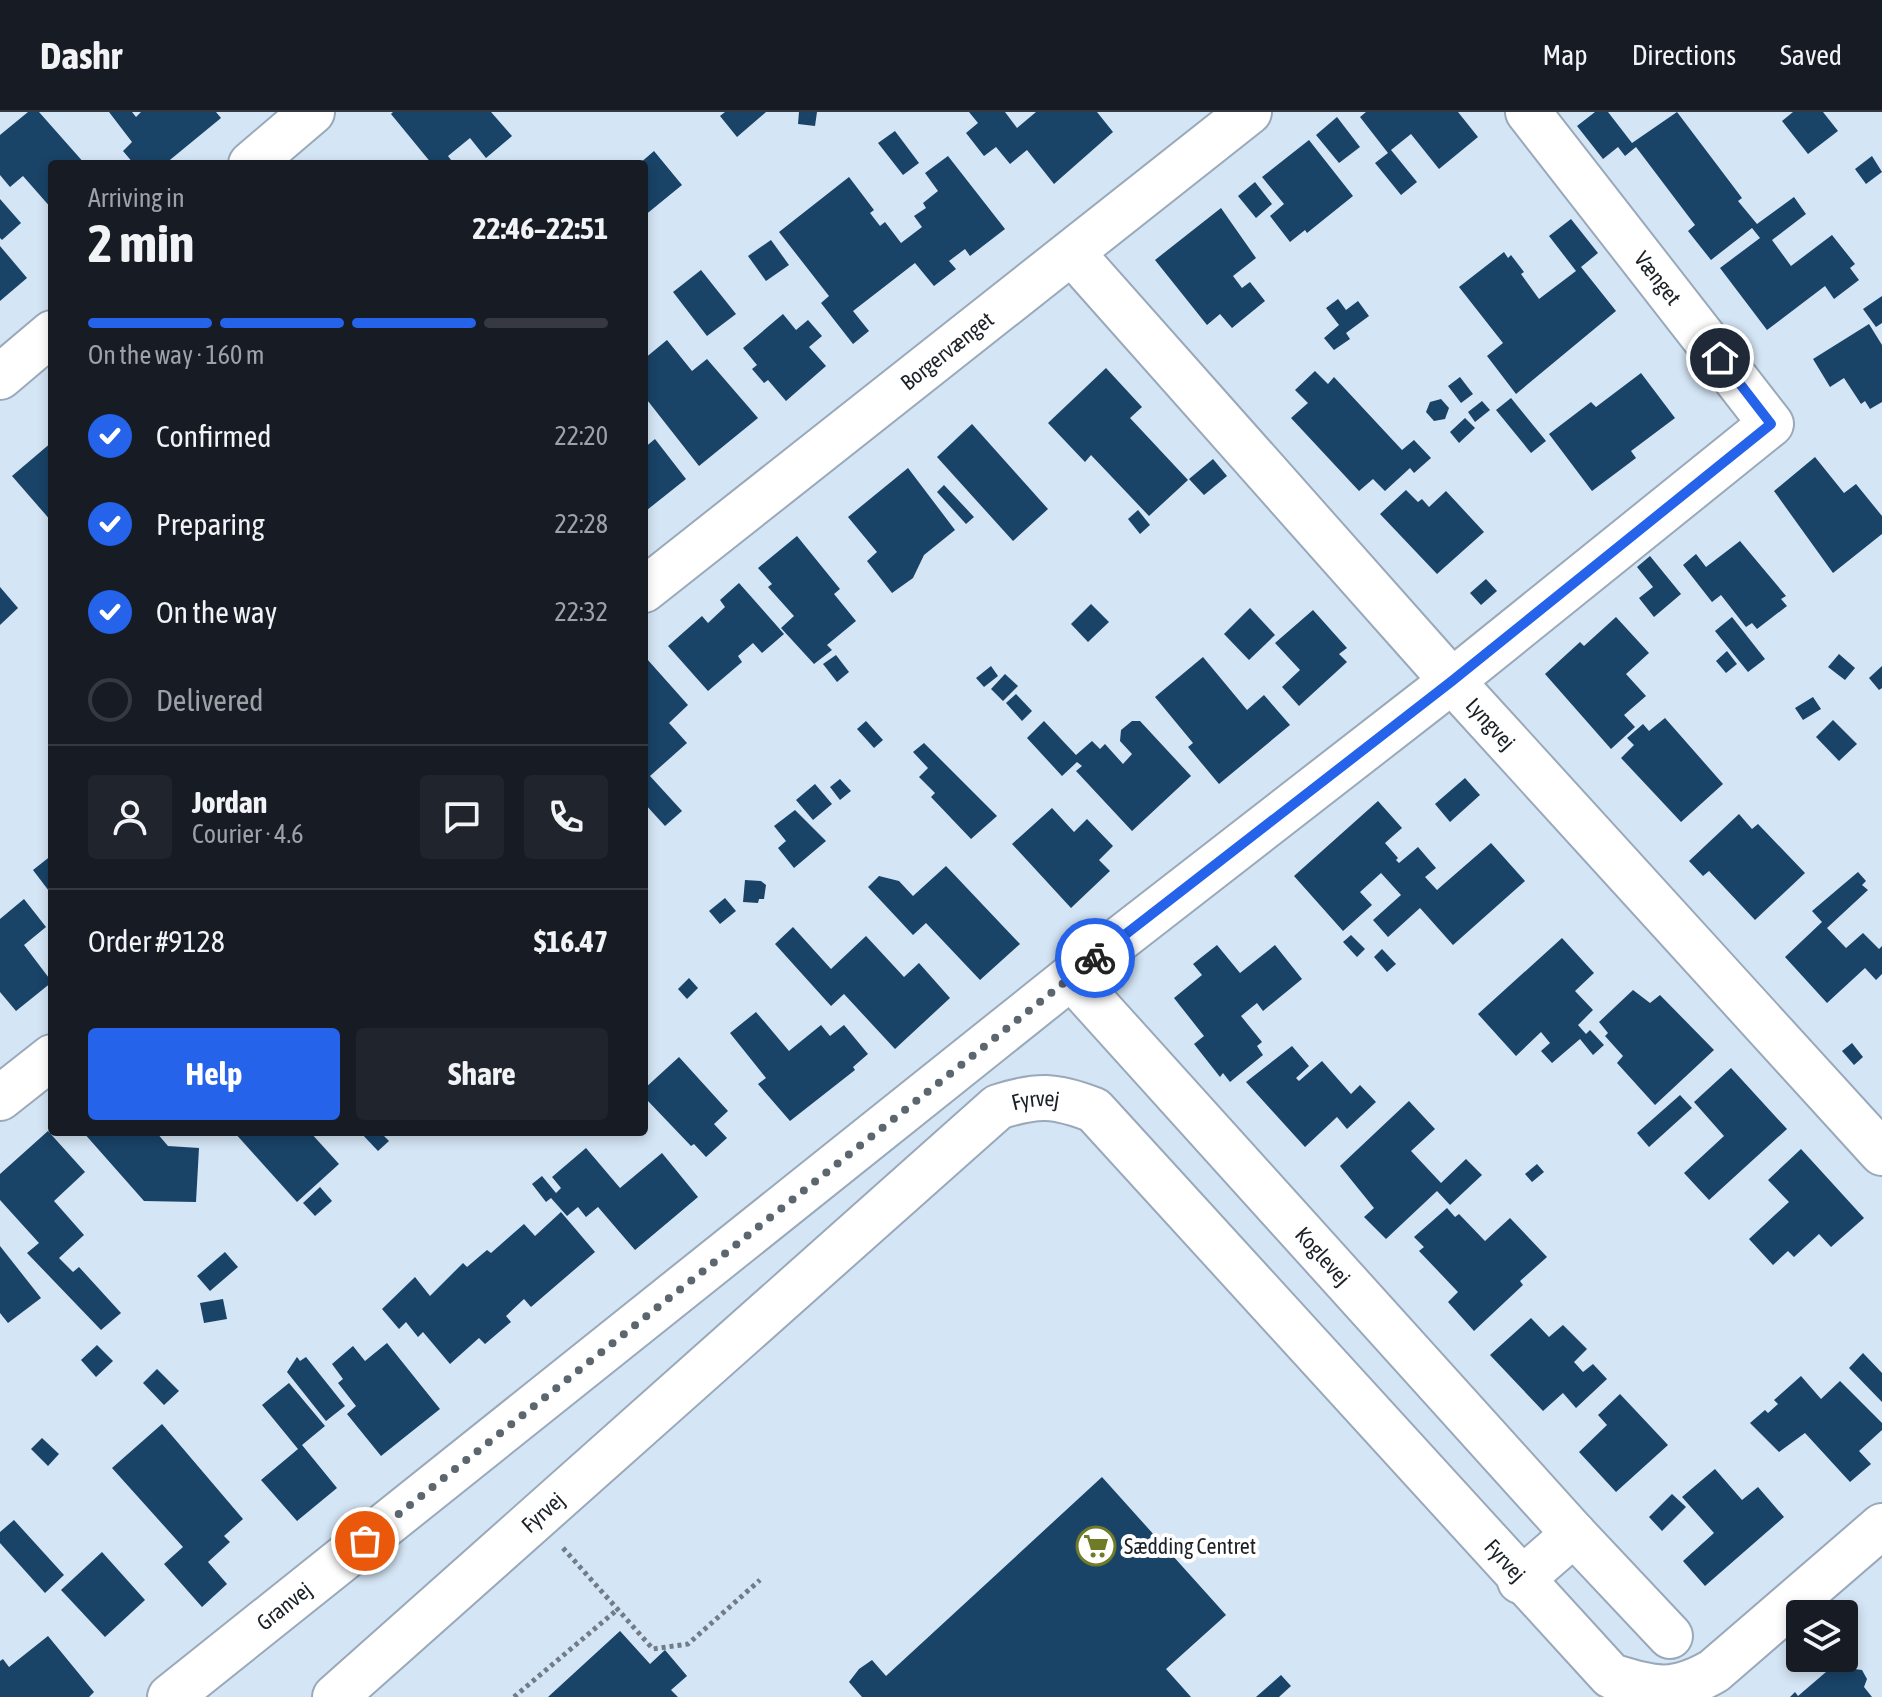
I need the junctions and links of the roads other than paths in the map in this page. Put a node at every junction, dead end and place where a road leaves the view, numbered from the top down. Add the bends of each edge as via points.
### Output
1 (312, 112) edge
2 (1249, 112) edge
3 (1528, 112) edge
4 (1201, 126) edge
5 (256, 160) edge
6 (1072, 253) junction
7 (48, 336) edge
8 (0, 377) edge
9 (648, 587) edge
10 (1452, 681) junction
11 (1071, 977) junction
12 (48, 1060) edge
13 (0, 1098) edge
14 (1882, 1153) edge
15 (1882, 1526) edge
16 (1574, 1534) junction
17 (1520, 1581) junction
18 (1670, 1636) dead end
19 (1659, 1695) edge
20 (170, 1697) edge
21 (335, 1697) edge

1 - 5 street
2 - 4 street, Borgervænget
3 - 10 street, Vænget via 1771,424
4 - 6 street, Borgervænget
6 - 9 street, Borgervænget
6 - 10 street, Lyngvej
7 - 8 street
10 - 11 street, Granvej
10 - 14 street, Lyngvej
11 - 16 street, Koglevej
11 - 20 street, Granvej
12 - 13 street
15 - 19 street, Fyrvej via 1714,1671
16 - 17 street
16 - 18 street, Koglevej
17 - 19 street, Fyrvej via 1611,1676
17 - 21 street, Fyrvej via 1094,1110 1063,1098 1030,1097 998,1107

